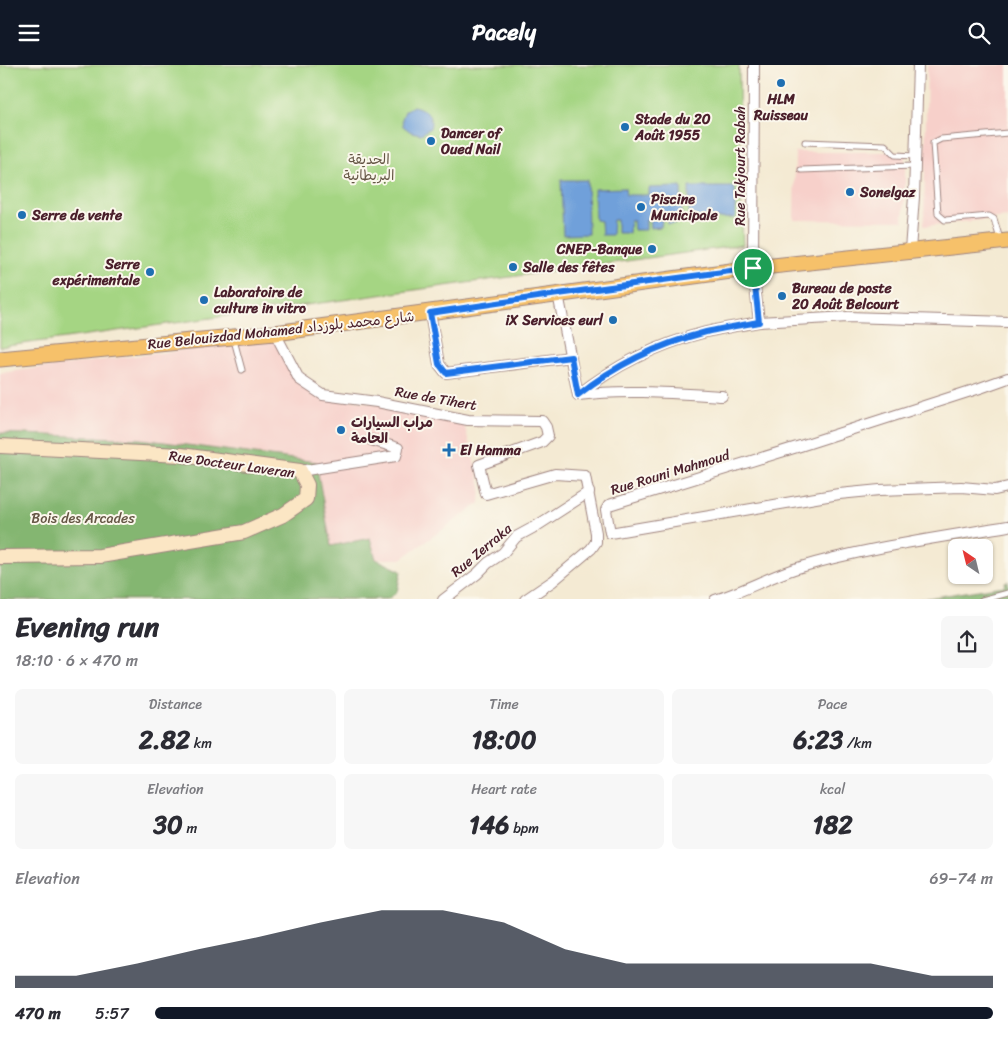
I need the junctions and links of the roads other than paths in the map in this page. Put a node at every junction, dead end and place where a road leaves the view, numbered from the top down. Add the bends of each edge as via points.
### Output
1 (754, 65) edge
2 (918, 65) edge
3 (1008, 133) edge
4 (805, 142) dead end
5 (914, 161) junction
6 (801, 170) dead end
7 (1004, 241) edge
8 (910, 250) junction
9 (753, 268) junction
10 (558, 294) junction
11 (430, 313) junction
12 (759, 322) junction
13 (1008, 322) edge
14 (275, 333) junction
15 (233, 337) junction
16 (571, 357) junction
17 (0, 359) edge
18 (242, 370) dead end
19 (1008, 378) edge
20 (578, 395) junction
21 (722, 396) dead end
22 (371, 440) dead end
23 (0, 446) edge
24 (300, 471) junction
25 (1008, 487) edge
26 (589, 492) junction
27 (1008, 526) edge
28 (0, 557) edge
29 (1008, 593) edge
30 (443, 599) edge
31 (525, 599) edge
32 (715, 599) edge
33 (982, 599) edge

1 - 9 street, Rue Takjourt Rabah
2 - 5 street
3 - 7 lane via 941,139 933,143 938,214 945,219 989,216 994,219
4 - 5 lane via 885,145 895,155
5 - 6 lane
5 - 8 street
7 - 8 main road, Rue Belouizdad Mohamed شارع محمد بلوزداد
8 - 9 main road, Rue Belouizdad Mohamed شارع محمد بلوزداد
9 - 10 main road, Rue Belouizdad Mohamed شارع محمد بلوزداد
9 - 12 street
10 - 11 main road, Rue Belouizdad Mohamed شارع محمد بلوزداد
10 - 16 street
11 - 14 main road, Rue Belouizdad Mohamed شارع محمد بلوزداد
11 - 16 street via 439,364 446,373
12 - 13 street via 848,317
12 - 20 street via 705,332 642,354 595,381
14 - 15 main road, Rue Belouizdad Mohamed شارع محمد بلوزداد
14 - 26 street, Rue de Tihert via 299,379 323,395 468,420 542,421 548,436 542,442 479,465 486,494 555,473 585,476
15 - 17 main road, Rue Belouizdad Mohamed شارع محمد بلوزداد
15 - 18 lane
16 - 20 street
19 - 25 street, Rue Rouni Mahmoud via 609,505 606,510 610,533 839,494 889,489 961,487 995,490
20 - 21 street via 668,393
22 - 24 street via 398,447 396,456
23 - 24 street, Rue Docteur Laveran via 180,455
24 - 28 street, Rue Docteur Laveran via 307,485 306,499 283,515 244,532 100,556
26 - 30 street, Rue Zerraka via 516,537 504,553
26 - 31 street, Rue de Tihert via 596,533 592,549
27 - 32 street via 828,560
29 - 33 lane

